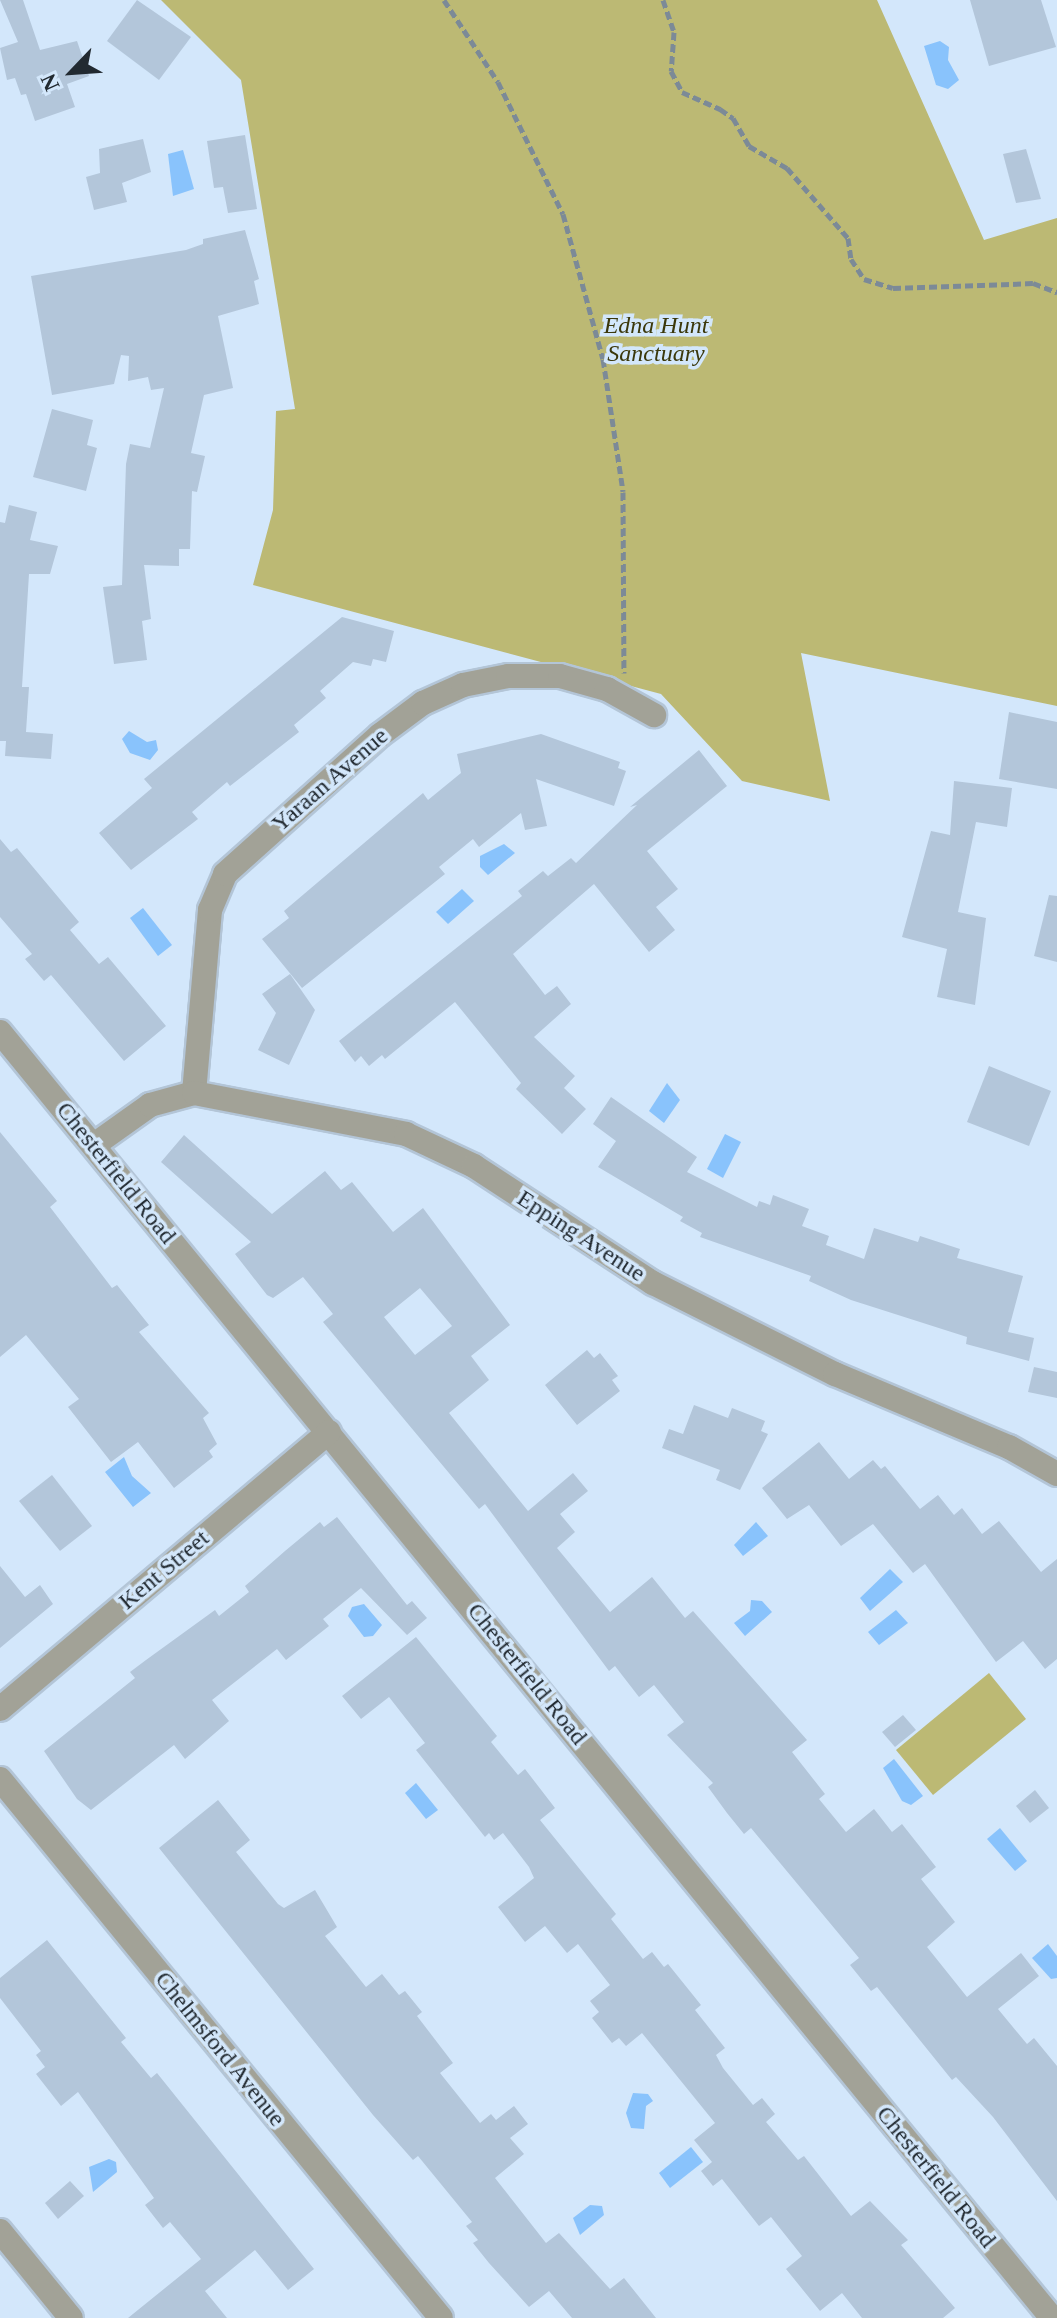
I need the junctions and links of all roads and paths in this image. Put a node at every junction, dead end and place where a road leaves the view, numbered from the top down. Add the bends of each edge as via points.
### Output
1 (444, 0) edge
2 (663, 0) edge
3 (1057, 292) edge
4 (624, 698) junction
5 (654, 715) dead end
6 (0, 1032) edge
7 (194, 1093) junction
8 (94, 1145) junction
9 (329, 1432) junction
10 (1057, 1474) edge
11 (0, 1709) edge
12 (0, 1779) edge
13 (0, 2231) edge
14 (71, 2318) edge
15 (441, 2318) edge
16 (1052, 2318) edge

1 - 4 path via 498,82 563,214 603,359 623,492
2 - 3 path via 674,32 671,71 682,92 733,118 749,146 787,168 848,238 851,259 864,279 893,288 1033,283
4 - 5 street, Yaraan Avenue
4 - 7 street, Yaraan Avenue via 560,676 508,676 463,685 423,703 380,735 240,858 225,874 210,910
6 - 8 street, Chesterfield Road
7 - 8 street, Epping Avenue via 150,1105
7 - 10 street, Epping Avenue via 406,1134 440,1146 653,1283 835,1374 1009,1447
8 - 9 street, Chesterfield Road
9 - 11 street, Kent Street
9 - 16 street, Chesterfield Road
12 - 15 street, Chelmsford Avenue
13 - 14 street

